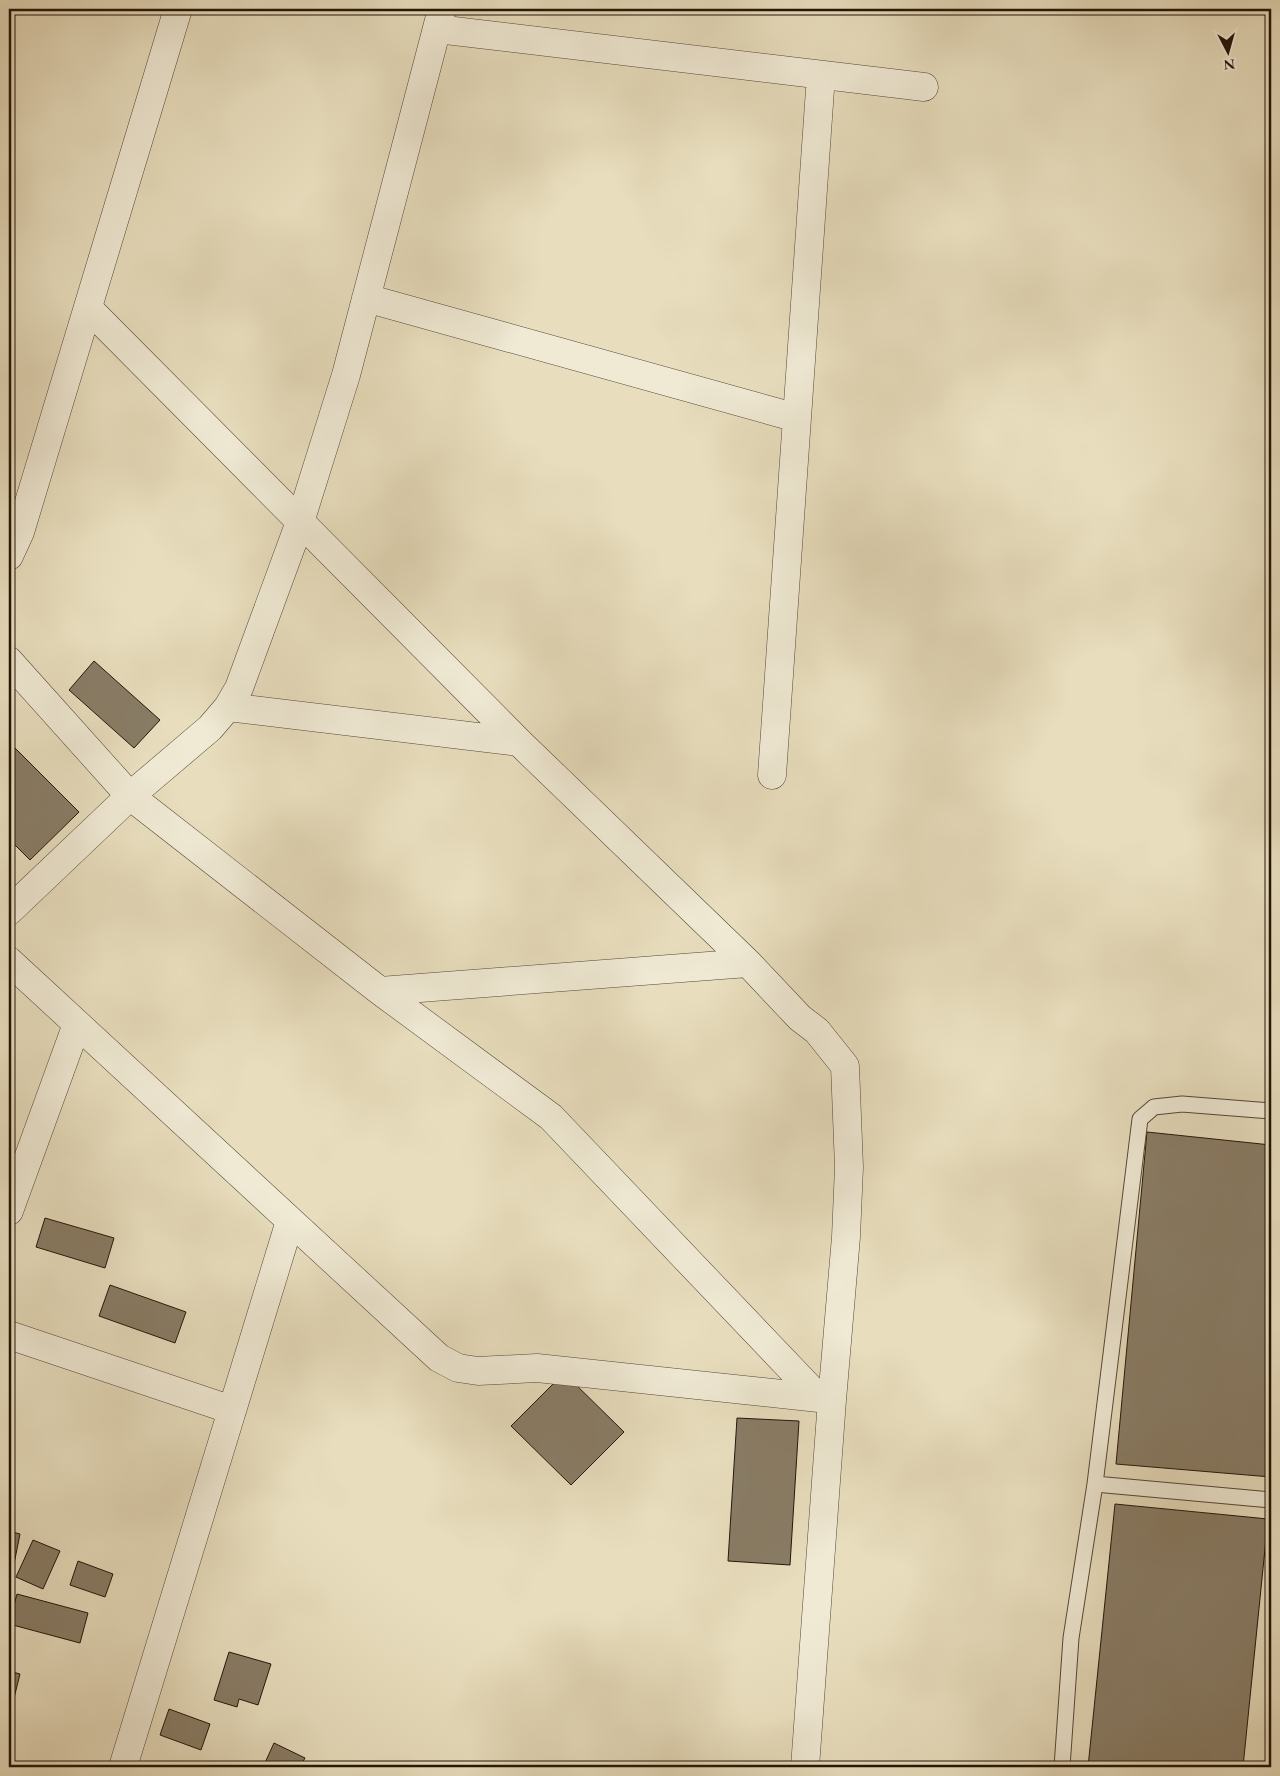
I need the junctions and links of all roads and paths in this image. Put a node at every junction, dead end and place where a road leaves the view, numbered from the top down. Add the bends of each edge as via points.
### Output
1 (178, 9) edge
2 (440, 19) edge
3 (821, 74) junction
4 (924, 87) dead end
5 (366, 298) junction
6 (88, 308) junction
7 (797, 418) junction
8 (300, 522) junction
9 (9, 556) edge
10 (9, 661) edge
11 (228, 707) junction
12 (520, 742) junction
13 (772, 775) dead end
14 (130, 796) junction
15 (9, 911) edge
16 (9, 961) edge
17 (748, 963) junction
18 (380, 991) junction
19 (77, 1024) junction
20 (1271, 1111) edge
21 (9, 1211) edge
22 (290, 1221) junction
23 (9, 1335) edge
24 (826, 1399) junction
25 (232, 1410) junction
26 (1095, 1484) junction
27 (1271, 1500) edge
28 (123, 1767) edge
29 (805, 1767) edge
30 (1062, 1767) edge

1 - 6 street
2 - 3 street
2 - 5 street
3 - 4 street
3 - 7 street
5 - 7 street
5 - 8 street via 346,375
6 - 8 street
6 - 9 street via 20,532
7 - 13 street
8 - 11 street via 239,688
8 - 12 street
10 - 14 street
11 - 12 street
11 - 14 street via 210,728
12 - 17 street
14 - 15 street
14 - 18 street
16 - 19 street
17 - 18 street
17 - 24 street via 800,1018 817,1031 845,1066 848,1208
18 - 24 street via 551,1117
19 - 21 street
19 - 22 street
20 - 26 lane via 1182,1104 1154,1107 1140,1120
22 - 24 street via 439,1358 458,1368 478,1371 537,1368
22 - 25 street
23 - 25 street
24 - 29 street
25 - 28 street
26 - 27 lane
26 - 30 lane via 1072,1638

